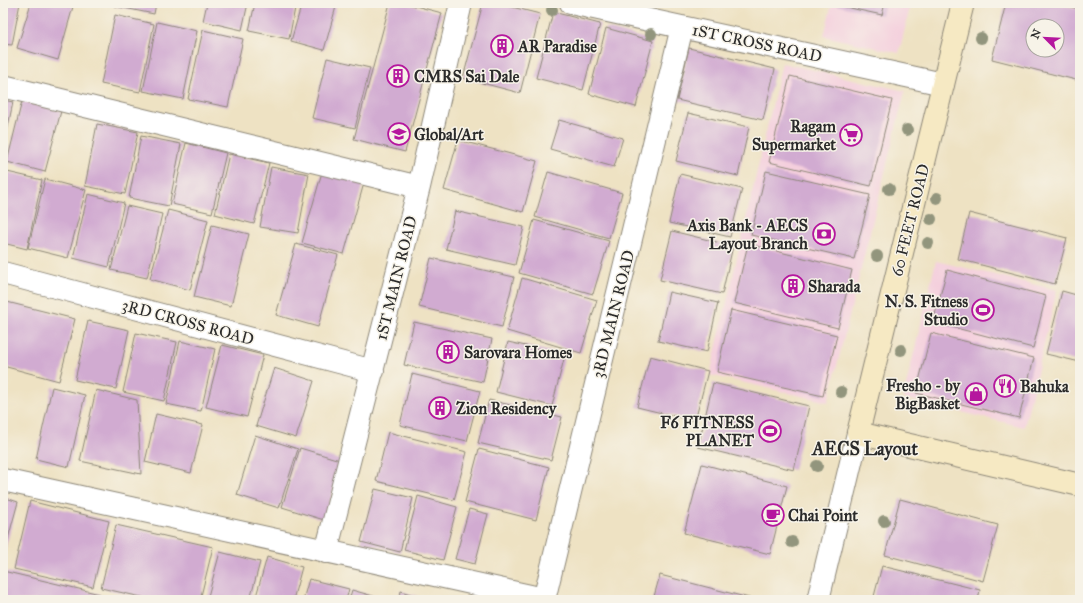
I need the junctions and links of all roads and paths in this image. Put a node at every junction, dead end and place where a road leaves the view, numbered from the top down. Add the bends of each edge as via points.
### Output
1 (461, 3) edge
2 (571, 3) edge
3 (963, 3) edge
4 (682, 27) junction
5 (943, 84) junction
6 (3, 86) edge
7 (419, 187) junction
8 (3, 273) edge
9 (373, 371) junction
10 (858, 433) junction
11 (3, 480) edge
12 (1080, 485) edge
13 (326, 552) junction
14 (544, 599) edge
15 (818, 600) edge

1 - 7 street, 1ST MAIN ROAD
2 - 4 street, 1ST CROSS ROAD
3 - 5 street, 60 FEET ROAD
4 - 5 street, 1ST CROSS ROAD
4 - 14 street, 3RD MAIN ROAD
5 - 10 street, 60 FEET ROAD
6 - 7 street
7 - 9 street, 1ST MAIN ROAD
8 - 9 street, 3RD CROSS ROAD
9 - 13 street, 1ST MAIN ROAD
10 - 12 street
10 - 15 street, 60 FEET ROAD
11 - 13 street
13 - 14 street

